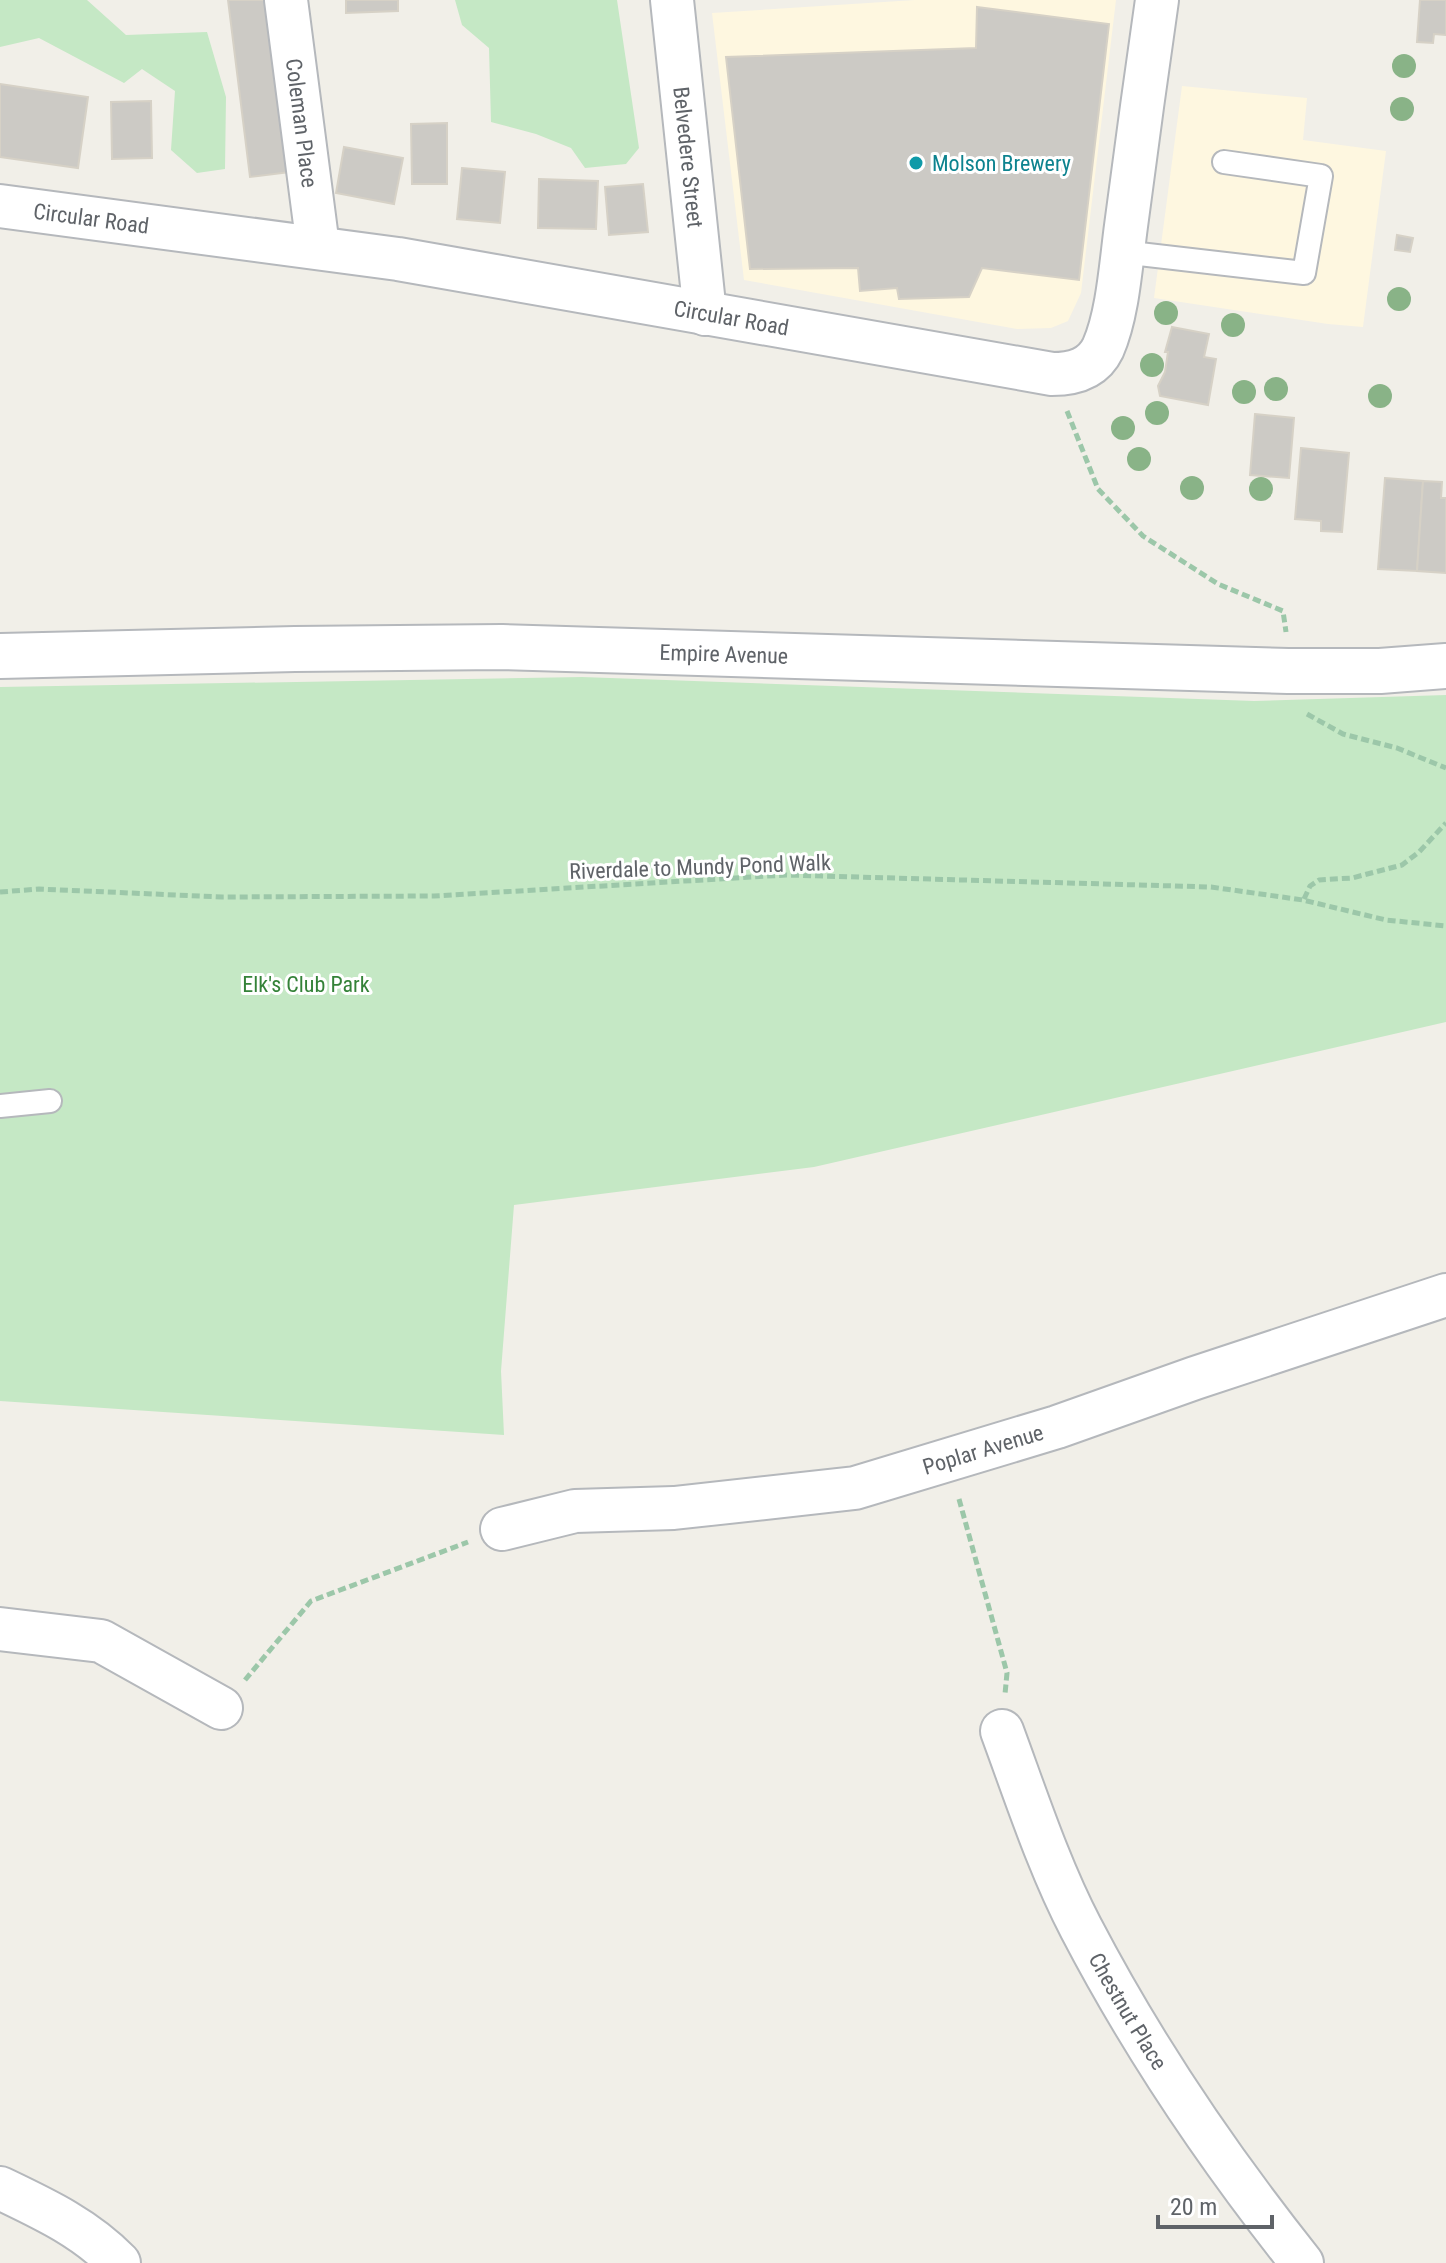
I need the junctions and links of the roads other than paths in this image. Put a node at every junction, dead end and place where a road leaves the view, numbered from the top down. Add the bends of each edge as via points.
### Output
1 (286, 0) edge
2 (672, 0) edge
3 (1157, 0) edge
4 (1224, 162) dead end
5 (0, 206) edge
6 (318, 247) junction
7 (1122, 252) junction
8 (705, 314) junction
9 (0, 656) edge
10 (1446, 666) edge
11 (50, 1101) dead end
12 (0, 1106) edge
13 (1446, 1295) edge
14 (502, 1529) road end
15 (0, 1629) edge
16 (221, 1708) road end
17 (1002, 1731) road end
18 (0, 2188) edge
19 (119, 2263) edge
20 (1302, 2263) edge

1 - 6 street, Coleman Place
2 - 8 street, Belvedere Street
3 - 7 street, Circular Road
4 - 7 lane via 1321,176 1304,273
5 - 6 street, Circular Road
6 - 8 street, Circular Road
7 - 8 street, Circular Road via 1102,350 1078,372 1065,374
9 - 10 street, Empire Avenue via 502,647 1288,671
11 - 12 lane
13 - 14 street, Poplar Avenue via 1057,1427 855,1488 674,1508 575,1511
15 - 16 street via 101,1641
17 - 20 street, Chestnut Place via 1080,1926 1129,2015 1201,2127
18 - 19 street via 59,2216

